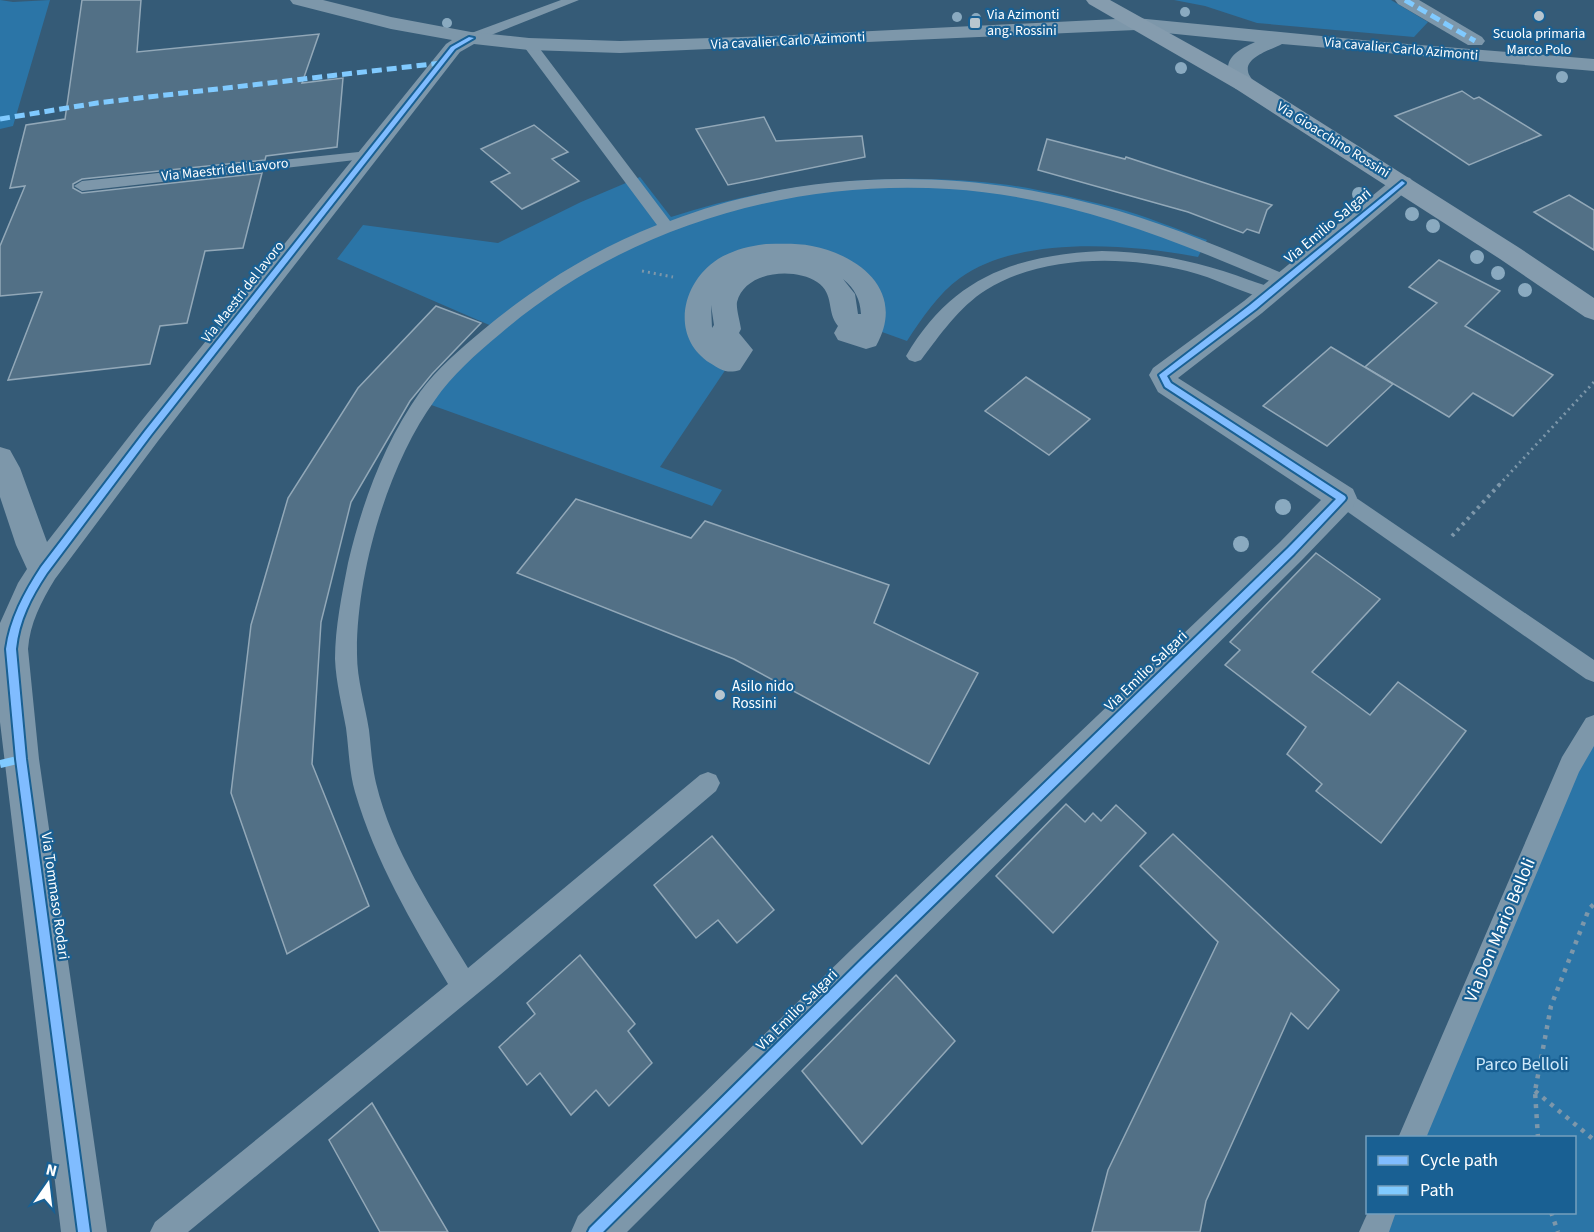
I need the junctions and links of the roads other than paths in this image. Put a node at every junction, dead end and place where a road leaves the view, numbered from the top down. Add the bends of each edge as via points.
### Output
1 (300, 0) edge
2 (573, 0) edge
3 (1096, 0) edge
4 (1405, 0) edge
5 (1136, 24) junction
6 (471, 38) junction
7 (1279, 38) junction
8 (1475, 41) dead end
9 (529, 44) junction
10 (1594, 64) edge
11 (1244, 84) junction
12 (368, 155) junction
13 (1402, 183) junction
14 (82, 186) dead end
15 (665, 225) junction
16 (708, 283) joint
17 (1277, 287) junction
18 (1594, 311) edge
19 (915, 356) dead end
20 (0, 458) edge
21 (1342, 498) junction
22 (44, 570) junction
23 (1594, 672) edge
24 (1594, 725) edge
25 (708, 783) dead end
26 (464, 987) junction
27 (1412, 1136) edge
28 (1381, 1214) edge
29 (84, 1232) edge
30 (165, 1232) edge
31 (594, 1232) edge
32 (1374, 1232) edge

1 - 6 street, Via cavalier Carlo Azimonti
2 - 6 lane
3 - 5 street, Via Gioacchino Rossini
4 - 8 street, Via cavalier Carlo Azimonti
5 - 7 street, Via cavalier Carlo Azimonti
5 - 9 street, Via cavalier Carlo Azimonti via 760,43 620,47
5 - 11 street, Via Gioacchino Rossini
6 - 9 street, Via cavalier Carlo Azimonti
6 - 12 street, Via Maestri del lavoro via 453,48
7 - 10 street, Via cavalier Carlo Azimonti
7 - 11 street via 1248,53 1238,63 1237,71
9 - 15 lane
11 - 13 street, Via Gioacchino Rossini
12 - 14 lane, Via Maestri del Lavoro
12 - 22 street, Via Maestri del lavoro
13 - 17 street, Via Emilio Salgari
13 - 18 street, Via Gioacchino Rossini
15 - 17 lane via 717,209 834,186 949,184 1022,193 1121,215 1183,238
15 - 26 lane via 540,291 464,356 423,402 384,477 367,523 349,618 346,672 366,790 390,853
16 - 16 street via 696,304 699,332 717,357 730,363 739,350 723,332 728,329 722,315 723,301 745,274 762,268 806,267 823,275 838,285 845,298 846,319 854,322 847,333 866,339 871,328 874,312 861,281 839,264 814,254 766,252 744,256
17 - 19 lane via 1143,258 1081,258 1038,264 1008,272 980,286 955,306
17 - 21 street, Via Emilio Salgari via 1163,375 1164,380
20 - 22 street
21 - 23 lane
21 - 31 street, Via Emilio Salgari
22 - 29 street, Via Tommaso Rodari via 19,614 11,649 21,759
24 - 27 lane, Via Don Mario Belloli via 1570,765
25 - 26 lane
26 - 30 lane
28 - 32 lane

